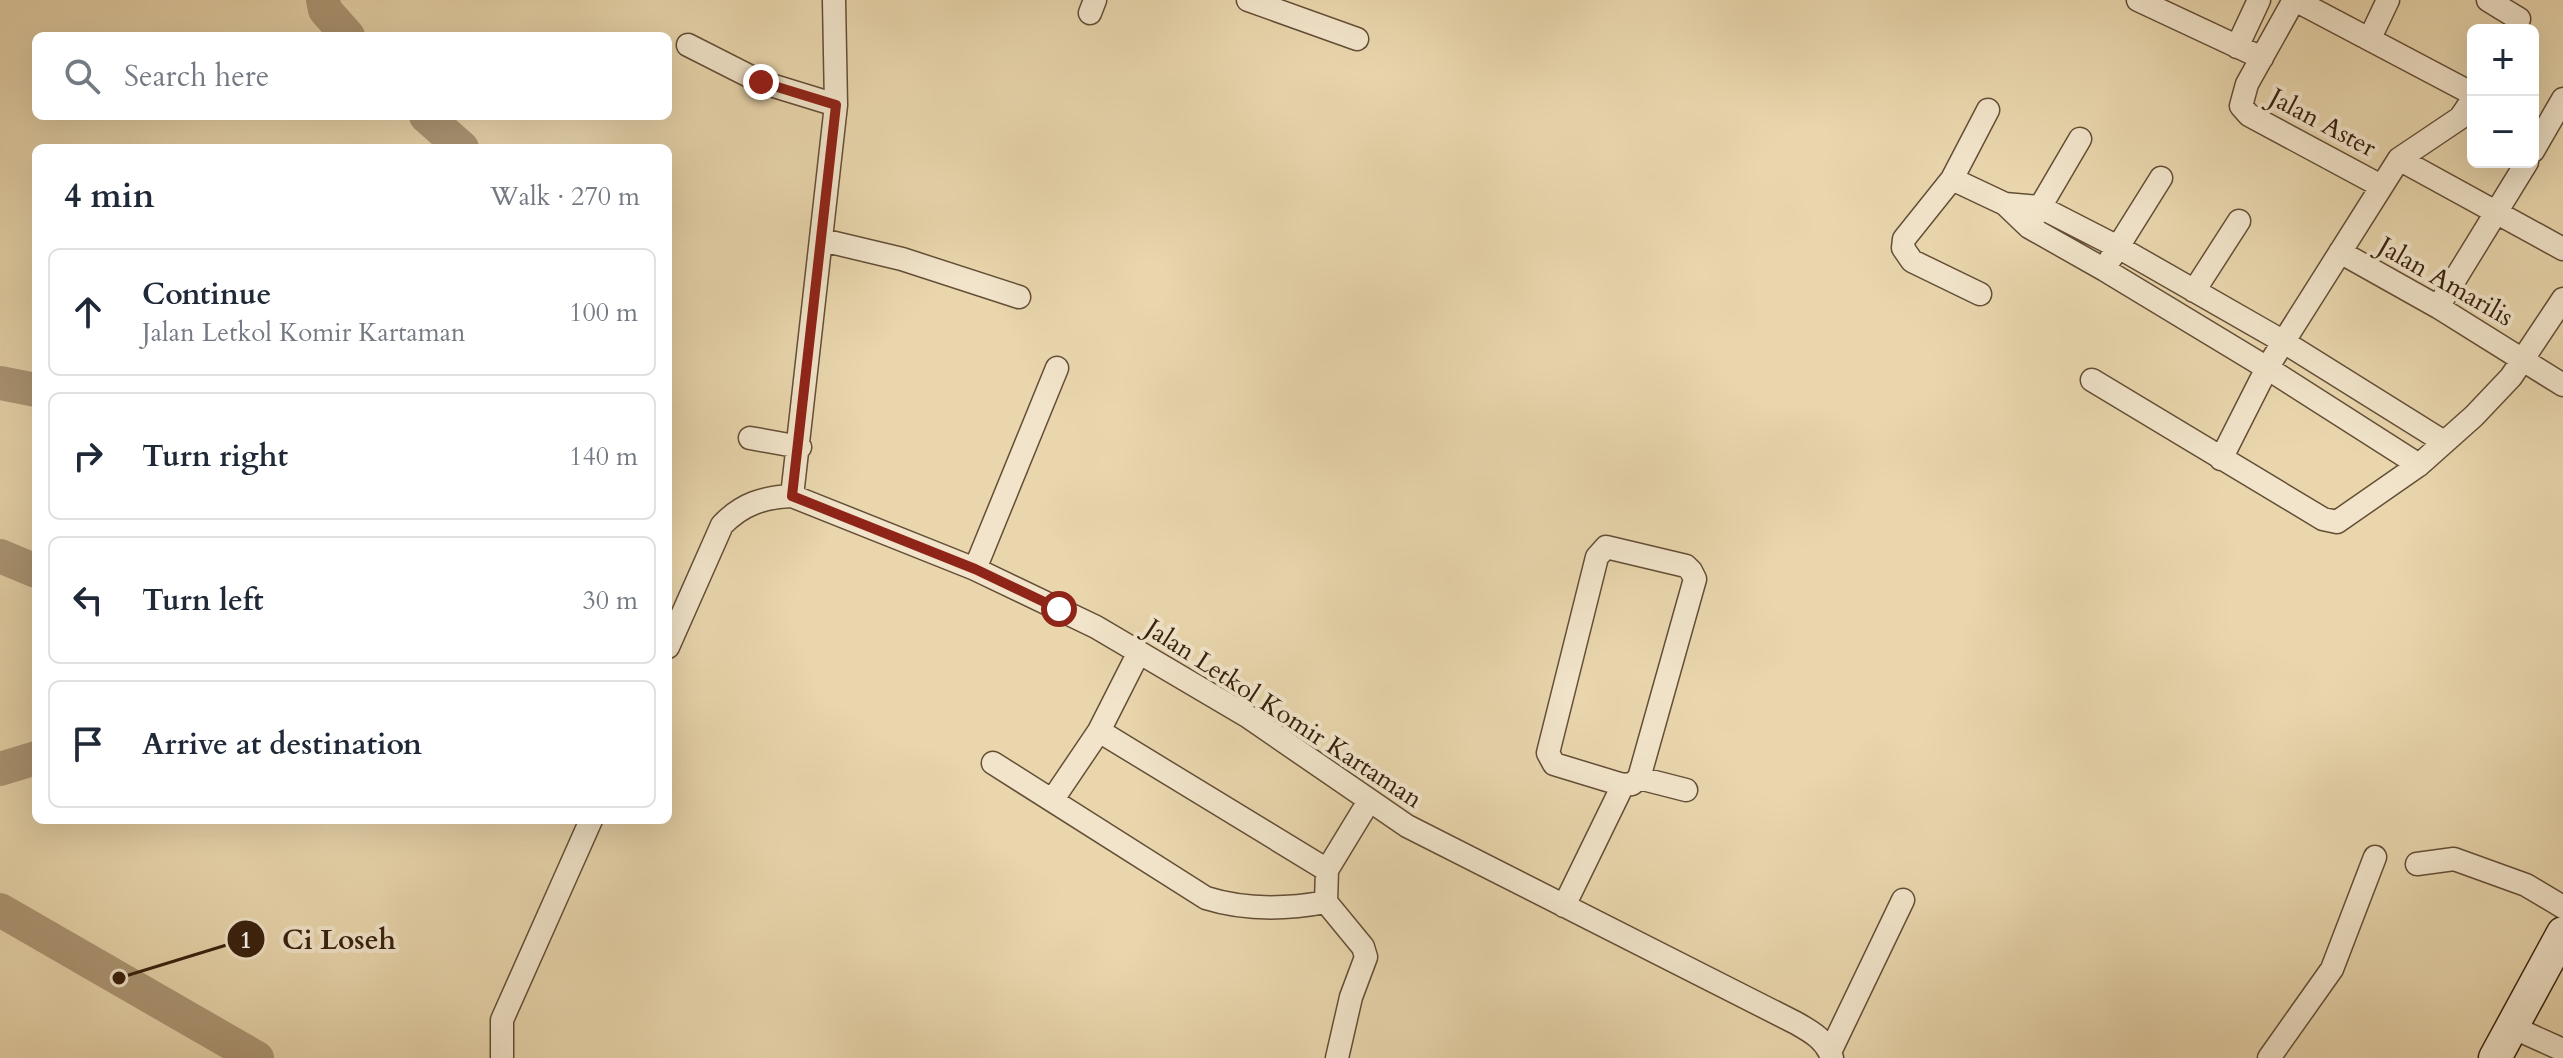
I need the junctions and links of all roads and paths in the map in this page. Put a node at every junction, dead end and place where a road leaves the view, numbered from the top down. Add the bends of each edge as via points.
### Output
1 (834, 0) edge
2 (1248, 0) edge
3 (2138, 0) edge
4 (2259, 0) edge
5 (2295, 0) edge
6 (2388, 0) edge
7 (2488, 0) edge
8 (2520, 16) edge
9 (2370, 38) junction
10 (1357, 39) dead end
11 (688, 45) dead end
12 (2237, 47) junction
13 (2262, 58) junction
14 (2467, 93) edge
15 (2563, 99) edge
16 (836, 105) junction
17 (2467, 106) edge
18 (1988, 110) dead end
19 (2080, 139) dead end
20 (2539, 141) edge
21 (2399, 159) junction
22 (2524, 168) edge
23 (2161, 178) dead end
24 (1952, 179) junction
25 (2381, 186) junction
26 (2005, 204) junction
27 (2040, 207) junction
28 (2498, 213) junction
29 (2239, 221) dead end
30 (2029, 227) junction
31 (822, 240) junction
32 (2118, 247) junction
33 (2563, 249) edge
34 (2340, 252) junction
35 (2105, 270) junction
36 (2194, 291) junction
37 (1980, 294) dead end
38 (1019, 297) dead end
39 (2563, 299) edge
40 (2438, 307) junction
41 (2284, 342) junction
42 (2524, 359) junction
43 (1057, 368) dead end
44 (2267, 368) junction
45 (2092, 380) dead end
46 (2563, 385) edge
47 (750, 438) dead end
48 (2444, 442) junction
49 (800, 447) junction
50 (2221, 459) junction
51 (2419, 465) junction
52 (792, 496) junction
53 (975, 569) junction
54 (672, 638) edge
55 (1139, 652) junction
56 (1099, 731) junction
57 (993, 763) dead end
58 (1631, 782) junction
59 (1686, 790) dead end
60 (1053, 799) junction
61 (1369, 801) junction
62 (589, 824) edge
63 (2375, 857) dead end
64 (2417, 864) dead end
65 (1327, 870) junction
66 (1903, 900) dead end
67 (1326, 902) junction
68 (1564, 906) junction
69 (2563, 907) edge
70 (2563, 933) edge
71 (2512, 1027) junction
72 (2563, 1050) edge
73 (1831, 1055) edge
74 (502, 1058) edge
75 (1337, 1058) edge
76 (2269, 1058) edge
77 (2495, 1058) edge

1 - 16 street
2 - 10 street
3 - 12 street
4 - 12 street
5 - 9 street
5 - 13 street
6 - 9 street
7 - 8 street
9 - 14 street
11 - 16 street via 761,82
12 - 13 street
13 - 25 street, Jalan Aster via 2241,106 2249,115
15 - 20 street
16 - 31 street
17 - 21 street via 2460,118
18 - 24 street
19 - 27 street
21 - 25 street
21 - 28 street
22 - 28 street
23 - 32 street
24 - 26 street
24 - 37 street via 1904,239 1903,248 1912,261
25 - 34 street
26 - 27 street
26 - 30 street
27 - 30 street
27 - 32 street
28 - 33 street
28 - 40 street
29 - 36 street
30 - 35 street
31 - 38 street via 923,265
31 - 49 street
32 - 35 street
32 - 36 street
34 - 40 street, Jalan Amarilis
34 - 41 street
35 - 44 street
36 - 41 street
39 - 42 street
40 - 42 street, Jalan Amarilis
41 - 44 street
41 - 48 street
42 - 46 street, Jalan Amarilis
42 - 48 street via 2494,396
43 - 53 street
44 - 50 street
44 - 51 street
45 - 50 street
47 - 49 street
48 - 51 street
49 - 52 street
50 - 51 street via 2334,522
52 - 53 street, Jalan Letkol Komir Kartaman
52 - 54 street via 756,501 722,525
53 - 55 street, Jalan Letkol Komir Kartaman
55 - 56 street
55 - 61 street, Jalan Letkol Komir Kartaman via 1247,716
56 - 60 street
56 - 65 street
57 - 60 street
58 - 58 street via 1554,764 1548,753 1596,560 1606,547 1686,566 1695,579
58 - 59 street
58 - 68 street
60 - 67 street via 1206,898 1266,906
61 - 65 street
61 - 68 street, Jalan Letkol Komir Kartaman
62 - 74 street via 502,1020
63 - 76 street via 2332,969
64 - 69 street via 2454,859 2515,880
65 - 67 street
66 - 73 street
67 - 75 street via 1366,957
68 - 73 street, Jalan Letkol Komir Kartaman via 1796,1023 1818,1037
70 - 71 street
71 - 72 street
71 - 77 street

